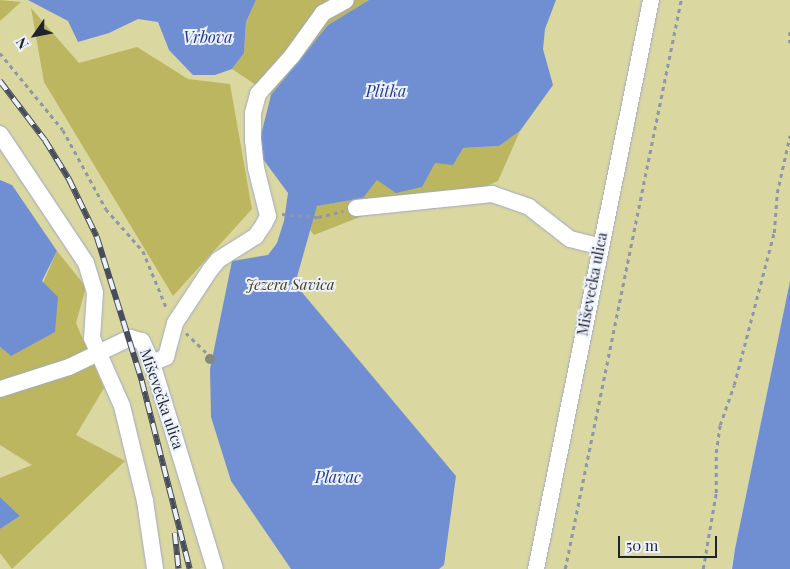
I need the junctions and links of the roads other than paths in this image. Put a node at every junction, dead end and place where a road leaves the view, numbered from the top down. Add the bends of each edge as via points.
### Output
1 (346, 0) edge
2 (650, 0) edge
3 (322, 7) edge
4 (0, 134) edge
5 (356, 208) road end
6 (599, 246) junction
7 (100, 355) junction
8 (152, 363) junction
9 (0, 389) edge
10 (155, 569) edge
11 (215, 569) edge
12 (536, 569) edge

1 - 3 street
2 - 6 street, Miševečka ulica
3 - 8 street via 292,56 258,94 253,113 256,168 268,216 256,236 218,260 210,270 175,322 166,357
4 - 7 street via 86,264 95,292 92,338
5 - 6 street via 492,194 529,207 570,239
6 - 12 street, Miševečka ulica
7 - 8 street, Miševečka ulica via 116,343 137,338 148,350
7 - 9 street
7 - 10 street via 122,406 145,501
8 - 11 street, Miševečka ulica

